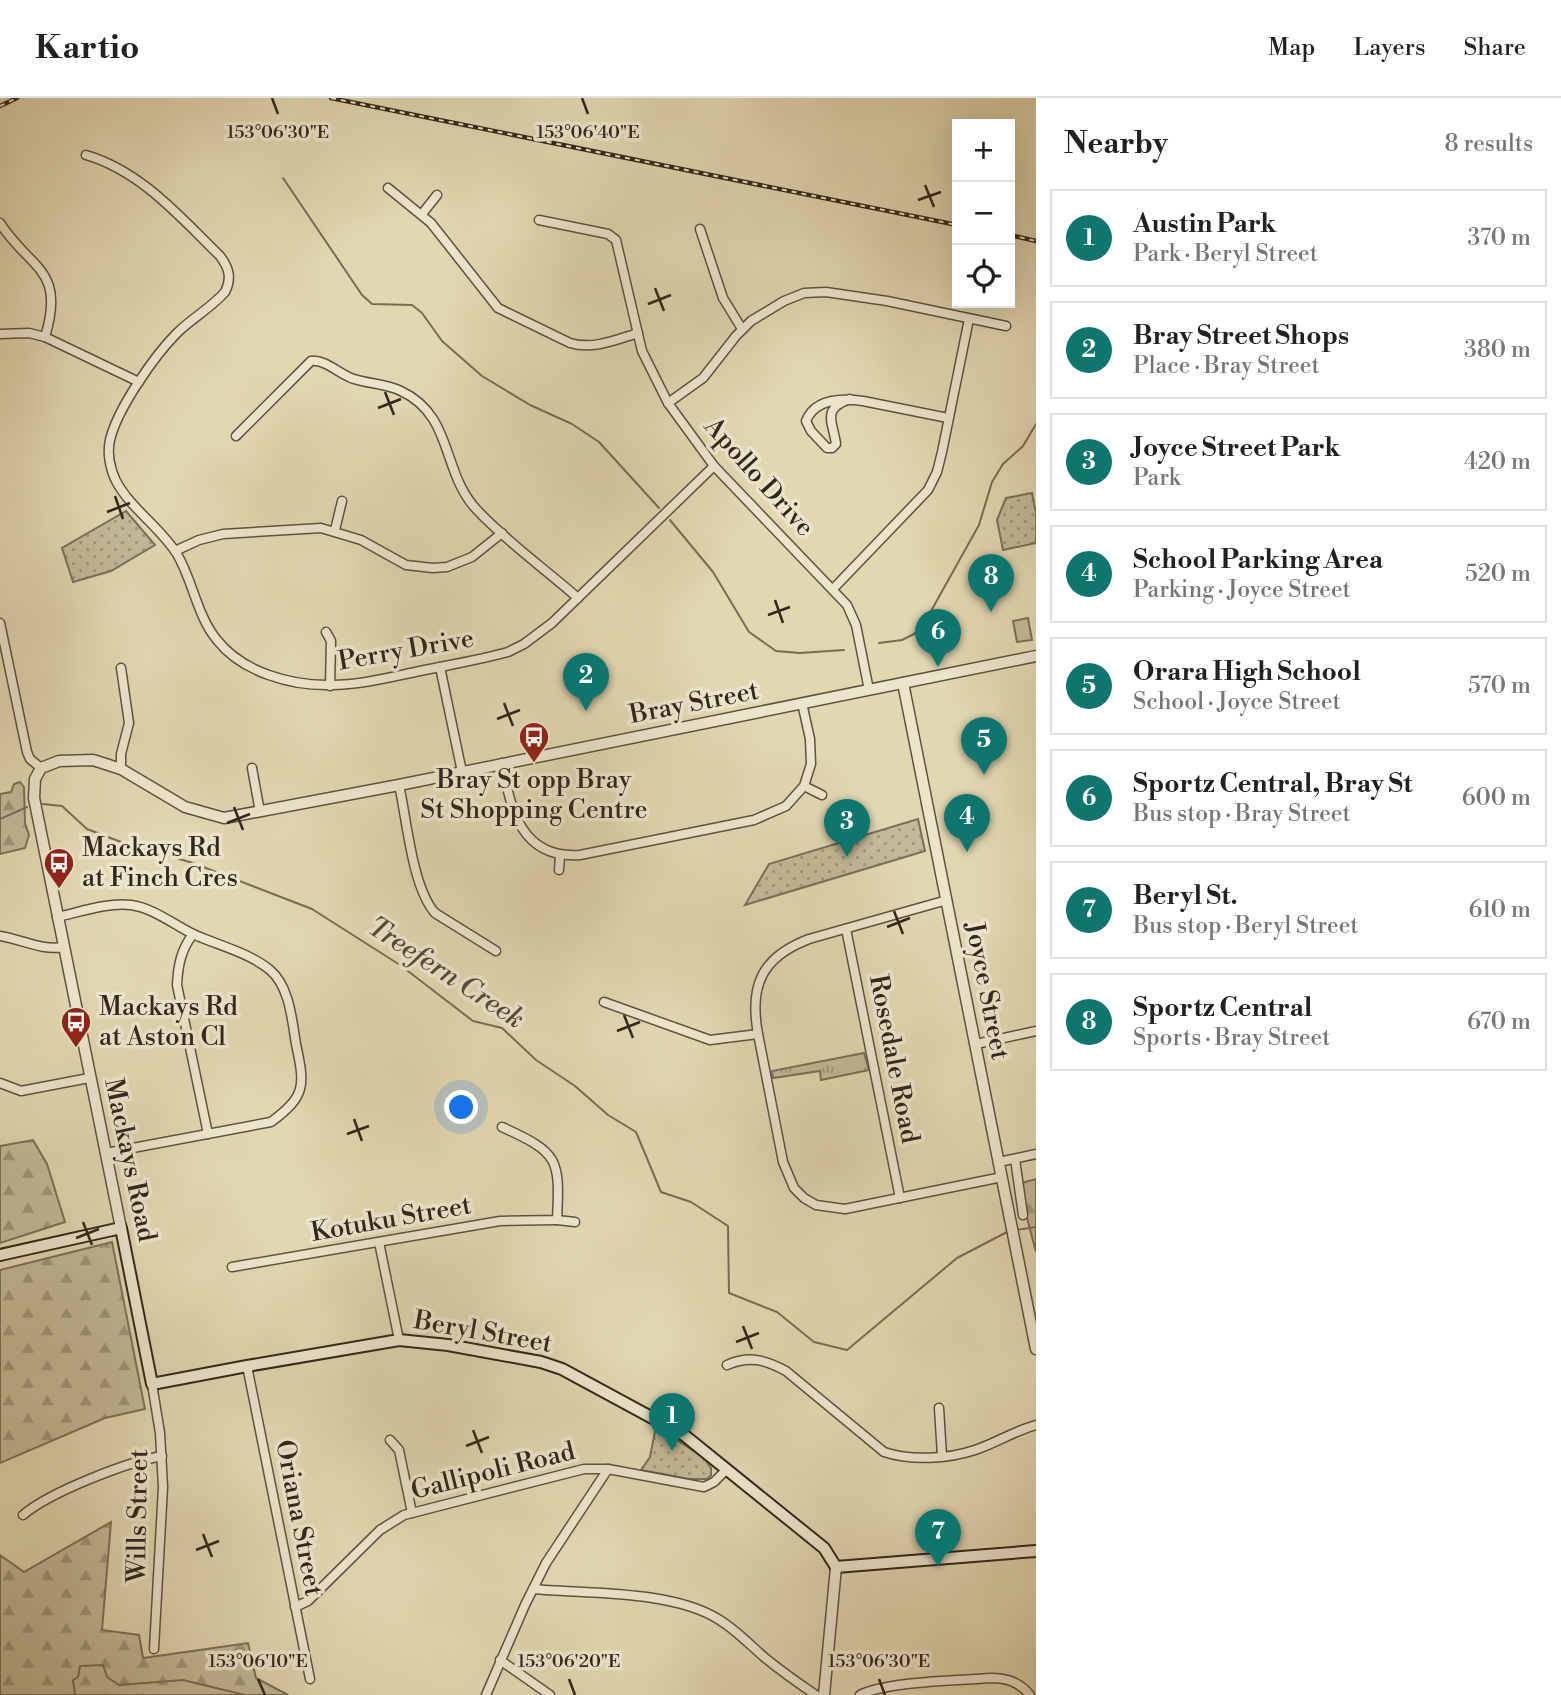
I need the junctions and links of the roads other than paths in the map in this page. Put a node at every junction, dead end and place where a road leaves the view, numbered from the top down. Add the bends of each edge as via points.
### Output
1 (86, 155) dead end
2 (388, 188) dead end
3 (438, 195) dead end
4 (422, 214) junction
5 (539, 220) dead end
6 (0, 223) edge
7 (700, 229) dead end
8 (969, 319) junction
9 (1006, 326) dead end
10 (742, 329) junction
11 (638, 333) junction
12 (0, 334) edge
13 (45, 337) junction
14 (139, 382) junction
15 (850, 399) junction
16 (668, 403) junction
17 (948, 418) junction
18 (236, 436) dead end
19 (714, 466) junction
20 (342, 501) dead end
21 (335, 530) junction
22 (502, 533) junction
23 (175, 551) junction
24 (833, 589) junction
25 (578, 598) junction
26 (0, 623) edge
27 (326, 632) dead end
28 (1036, 656) edge
29 (440, 667) junction
30 (121, 668) dead end
31 (903, 683) junction
32 (330, 686) junction
33 (869, 690) junction
34 (802, 703) junction
35 (502, 763) junction
36 (41, 768) junction
37 (252, 768) dead end
38 (121, 769) junction
39 (462, 772) junction
40 (399, 785) junction
41 (804, 786) junction
42 (822, 795) dead end
43 (260, 812) junction
44 (560, 855) junction
45 (559, 870) dead end
46 (947, 900) junction
47 (57, 917) junction
48 (846, 929) junction
49 (193, 934) junction
50 (0, 936) edge
51 (63, 947) junction
52 (496, 951) dead end
53 (604, 1002) dead end
54 (1036, 1031) edge
55 (758, 1034) junction
56 (976, 1044) junction
57 (89, 1078) junction
58 (0, 1083) edge
59 (502, 1127) dead end
60 (208, 1134) junction
61 (106, 1153) junction
62 (1036, 1154) edge
63 (1015, 1159) junction
64 (999, 1162) junction
65 (1002, 1177) junction
66 (900, 1198) junction
67 (1023, 1215) dead end
68 (557, 1220) junction
69 (575, 1222) dead end
70 (121, 1228) junction
71 (379, 1242) junction
72 (0, 1255) edge
73 (232, 1267) dead end
74 (399, 1340) junction
75 (1036, 1349) edge
76 (727, 1364) dead end
77 (247, 1366) junction
78 (152, 1384) junction
79 (939, 1408) dead end
80 (1036, 1425) edge
81 (390, 1440) dead end
82 (942, 1455) junction
83 (162, 1456) junction
84 (608, 1469) junction
85 (727, 1469) junction
86 (412, 1513) junction
87 (23, 1515) dead end
88 (1036, 1551) edge
89 (836, 1567) junction
90 (533, 1589) junction
91 (295, 1607) junction
92 (154, 1649) dead end
93 (500, 1660) junction
94 (310, 1679) dead end
95 (486, 1695) edge
96 (550, 1695) edge
97 (816, 1695) edge
98 (824, 1695) edge
99 (860, 1695) edge
100 (1030, 1695) edge

1 - 14 street, Perry Drive via 106,161 144,185 220,256 228,270 225,292 179,331
2 - 4 street
3 - 4 street
4 - 11 street via 503,312 581,346
5 - 11 street, Apollo Drive via 614,237
6 - 13 street via 48,283 52,308
7 - 10 street via 723,298
8 - 9 street
8 - 10 street via 887,301 814,292 784,301
8 - 17 street
10 - 16 street via 703,378
11 - 16 street, Apollo Drive via 649,368
12 - 13 street
13 - 14 street
14 - 23 street, Perry Drive via 110,439 109,458 126,497
15 - 15 street via 831,414 836,444 827,448 808,428 807,418 824,403
15 - 17 street
16 - 19 street, Apollo Drive
17 - 24 street via 937,472 928,490
18 - 22 street via 307,363 320,360 345,376 403,392 424,407 443,436 461,488
19 - 24 street, Apollo Drive
19 - 25 street, Perry Drive
20 - 21 street
21 - 22 street via 406,565 433,568 472,558
21 - 23 street via 309,527 223,534
22 - 25 street
23 - 32 street, Perry Drive via 209,629 225,649 261,673
24 - 33 street, Apollo Drive via 854,618
25 - 29 street, Perry Drive via 524,644
26 - 36 street via 27,752
27 - 32 street via 331,640
28 - 31 street, Bray Street
29 - 32 street, Perry Drive
29 - 39 street
30 - 38 street via 129,723
31 - 33 street, Bray Street
31 - 46 street, Joyce Street
33 - 34 street, Bray Street
34 - 35 street, Bray Street
34 - 41 street via 812,751
35 - 39 street, Bray Street
35 - 44 street via 517,821 532,840
36 - 38 street, Bray Street via 59,761 93,760
36 - 47 street, Mackays Road via 34,798
37 - 43 street
38 - 43 street, Bray Street via 185,807 224,818
39 - 40 street, Bray Street
40 - 43 street, Bray Street
40 - 52 street via 426,901 435,913
41 - 42 street
41 - 44 street via 786,806 765,817 580,855
44 - 45 street
46 - 48 street
46 - 56 street, Joyce Street
47 - 49 street via 129,905
47 - 51 street, Mackays Road
48 - 55 street via 792,946 765,970 755,999
48 - 66 street, Rosedale Road
49 - 60 street via 178,965 177,985
49 - 60 street via 271,971 285,992 301,1065 301,1089 292,1106 271,1122
50 - 51 street via 50,949
51 - 57 street, Mackays Road
53 - 55 street via 710,1040
54 - 56 street
55 - 66 street via 783,1162 794,1188 816,1205 830,1209
56 - 64 street, Joyce Street
57 - 58 street via 21,1091
57 - 61 street, Mackays Road
59 - 68 street via 539,1144 551,1157 557,1173
60 - 61 street
61 - 70 street, Mackays Road
62 - 63 street
63 - 64 street
63 - 67 street
64 - 65 street, Joyce Street
65 - 66 street
65 - 75 street, Joyce Street
68 - 69 street, Kotuku Street
68 - 71 street, Kotuku Street via 500,1221
70 - 72 main road
70 - 78 main road, Mackays Road
71 - 73 street, Kotuku Street
71 - 74 street
74 - 77 main road, Beryl Street
74 - 85 main road, Beryl Street via 550,1364 684,1435
76 - 82 street via 740,1359 772,1363 884,1452 898,1457
77 - 78 main road, Beryl Street
77 - 91 street, Oriana Street
78 - 83 street, Wills Street
79 - 82 street
80 - 82 street via 978,1449
81 - 86 street via 399,1450
83 - 87 street via 128,1464 36,1504
83 - 92 street, Wills Street
84 - 85 street, Gallipoli Road via 704,1487
84 - 86 street, Gallipoli Road via 574,1471
84 - 90 street
85 - 89 main road, Beryl Street via 824,1548
86 - 91 street, Gallipoli Road via 380,1530 308,1601
88 - 89 main road
89 - 98 street
90 - 93 street
90 - 97 street via 608,1592 701,1610
91 - 94 street, Oriana Street
93 - 95 street
93 - 96 street
99 - 100 street via 888,1687 991,1678 1015,1682

